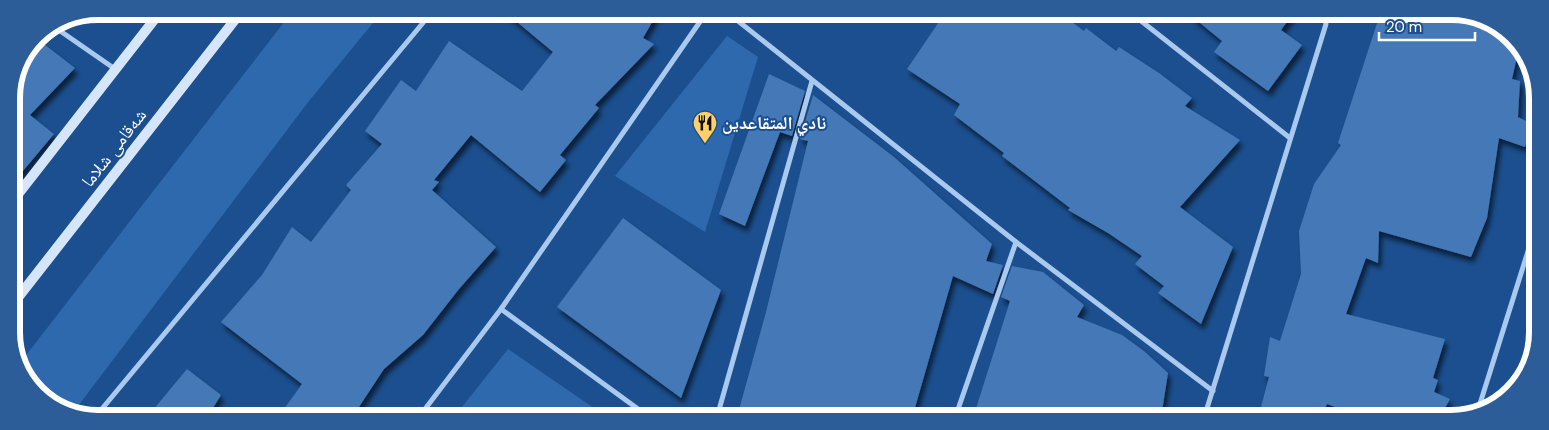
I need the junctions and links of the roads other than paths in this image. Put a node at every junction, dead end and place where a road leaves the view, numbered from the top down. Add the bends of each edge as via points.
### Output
1 (154, 20) edge
2 (235, 20) edge
3 (425, 20) edge
4 (700, 20) edge
5 (737, 20) edge
6 (1139, 20) edge
7 (1325, 20) edge
8 (59, 30) edge
9 (116, 69) junction
10 (812, 81) junction
11 (1290, 138) junction
12 (20, 192) edge
13 (1016, 242) junction
14 (1529, 251) edge
15 (20, 295) edge
16 (501, 309) junction
17 (1213, 391) junction
18 (1480, 404) edge
19 (101, 410) edge
20 (424, 410) edge
21 (639, 410) edge
22 (719, 410) edge
23 (958, 410) edge
24 (1207, 410) edge

1 - 9 main road
2 - 15 main road, شەقامی شلاما
3 - 19 street
4 - 16 street
5 - 10 street
6 - 11 street
7 - 11 street
8 - 9 street
9 - 12 main road
10 - 13 street
10 - 22 street
11 - 17 street
13 - 17 street
13 - 23 street
14 - 18 street
16 - 20 street
16 - 21 street
17 - 24 street

